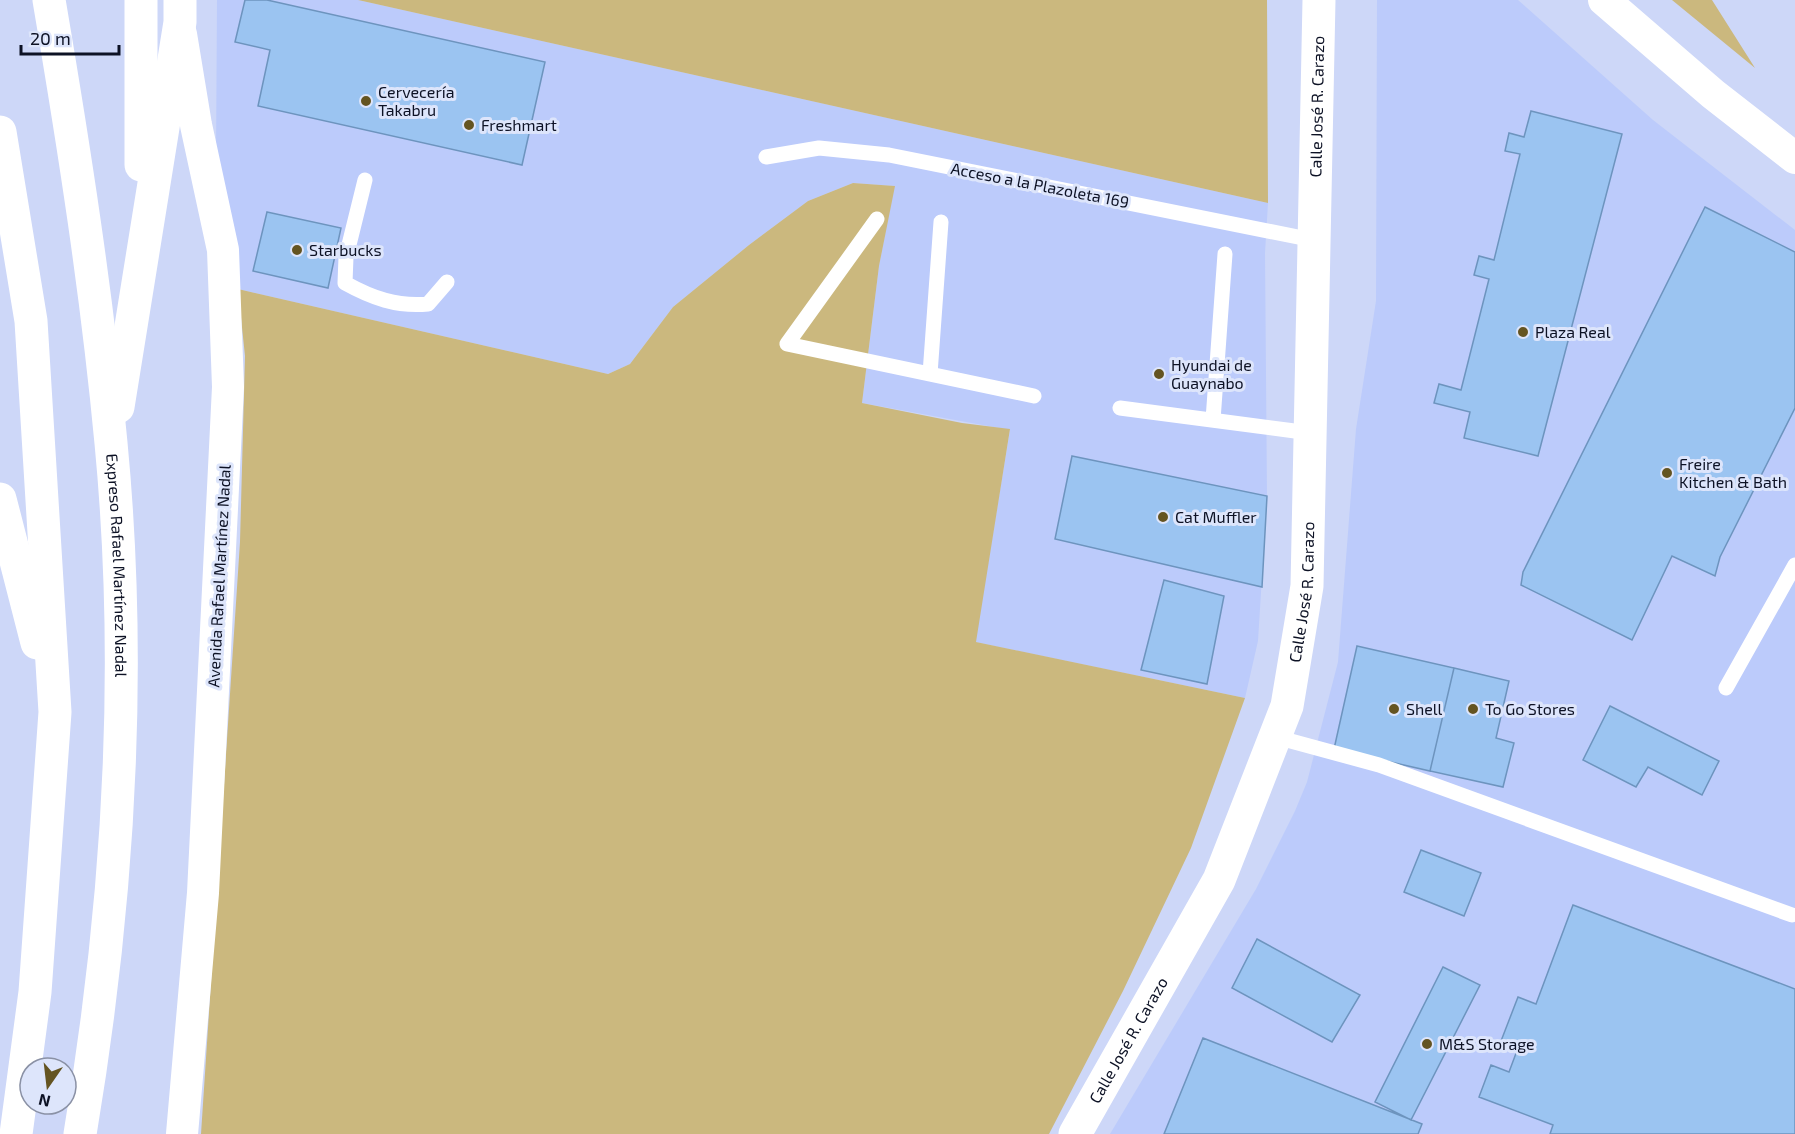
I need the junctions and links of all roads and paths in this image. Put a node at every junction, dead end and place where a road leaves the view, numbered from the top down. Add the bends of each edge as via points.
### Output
1 (49, 0) edge
2 (141, 0) edge
3 (1319, 0) edge
4 (1604, 0) edge
5 (180, 11) edge
6 (0, 132) edge
7 (766, 157) dead end
8 (1795, 158) edge
9 (365, 180) dead end
10 (877, 219) dead end
11 (942, 222) dead end
12 (1313, 240) junction
13 (1225, 254) dead end
14 (141, 272) junction
15 (447, 282) dead end
16 (930, 374) junction
17 (1034, 396) dead end
18 (1120, 408) dead end
19 (1213, 420) junction
20 (1310, 433) junction
21 (111, 444) junction
22 (0, 500) edge
23 (1795, 566) edge
24 (1726, 688) dead end
25 (56, 712) junction
26 (1276, 737) junction
27 (1792, 915) dead end
28 (16, 1134) edge
29 (80, 1134) edge
30 (182, 1134) edge
31 (1076, 1134) edge

1 - 21 main road, Expreso Rafael Martínez Nadal via 82,195
2 - 14 main road
3 - 12 main road, Calle José R. Carazo
4 - 8 street
5 - 14 main road
5 - 30 street, Avenida Rafael Martínez Nadal via 196,125 223,250 228,387 203,893
6 - 25 main road via 31,321
7 - 12 lane, Acceso a la Plazoleta 169 via 819,148 890,155
9 - 15 lane via 346,257 345,283 405,306 428,304
10 - 16 lane via 787,344
11 - 16 lane
12 - 20 main road, Calle José R. Carazo
13 - 19 lane
14 - 21 main road
16 - 17 lane
18 - 19 lane
19 - 20 lane
20 - 26 main road, Calle José R. Carazo via 1307,585 1287,706
21 - 29 main road, Expreso Rafael Martínez Nadal via 120,593 119,784 96,1043
22 - 25 main road
23 - 24 lane
25 - 28 main road via 35,993
26 - 27 lane via 1379,765
26 - 31 main road, Calle José R. Carazo via 1219,880

